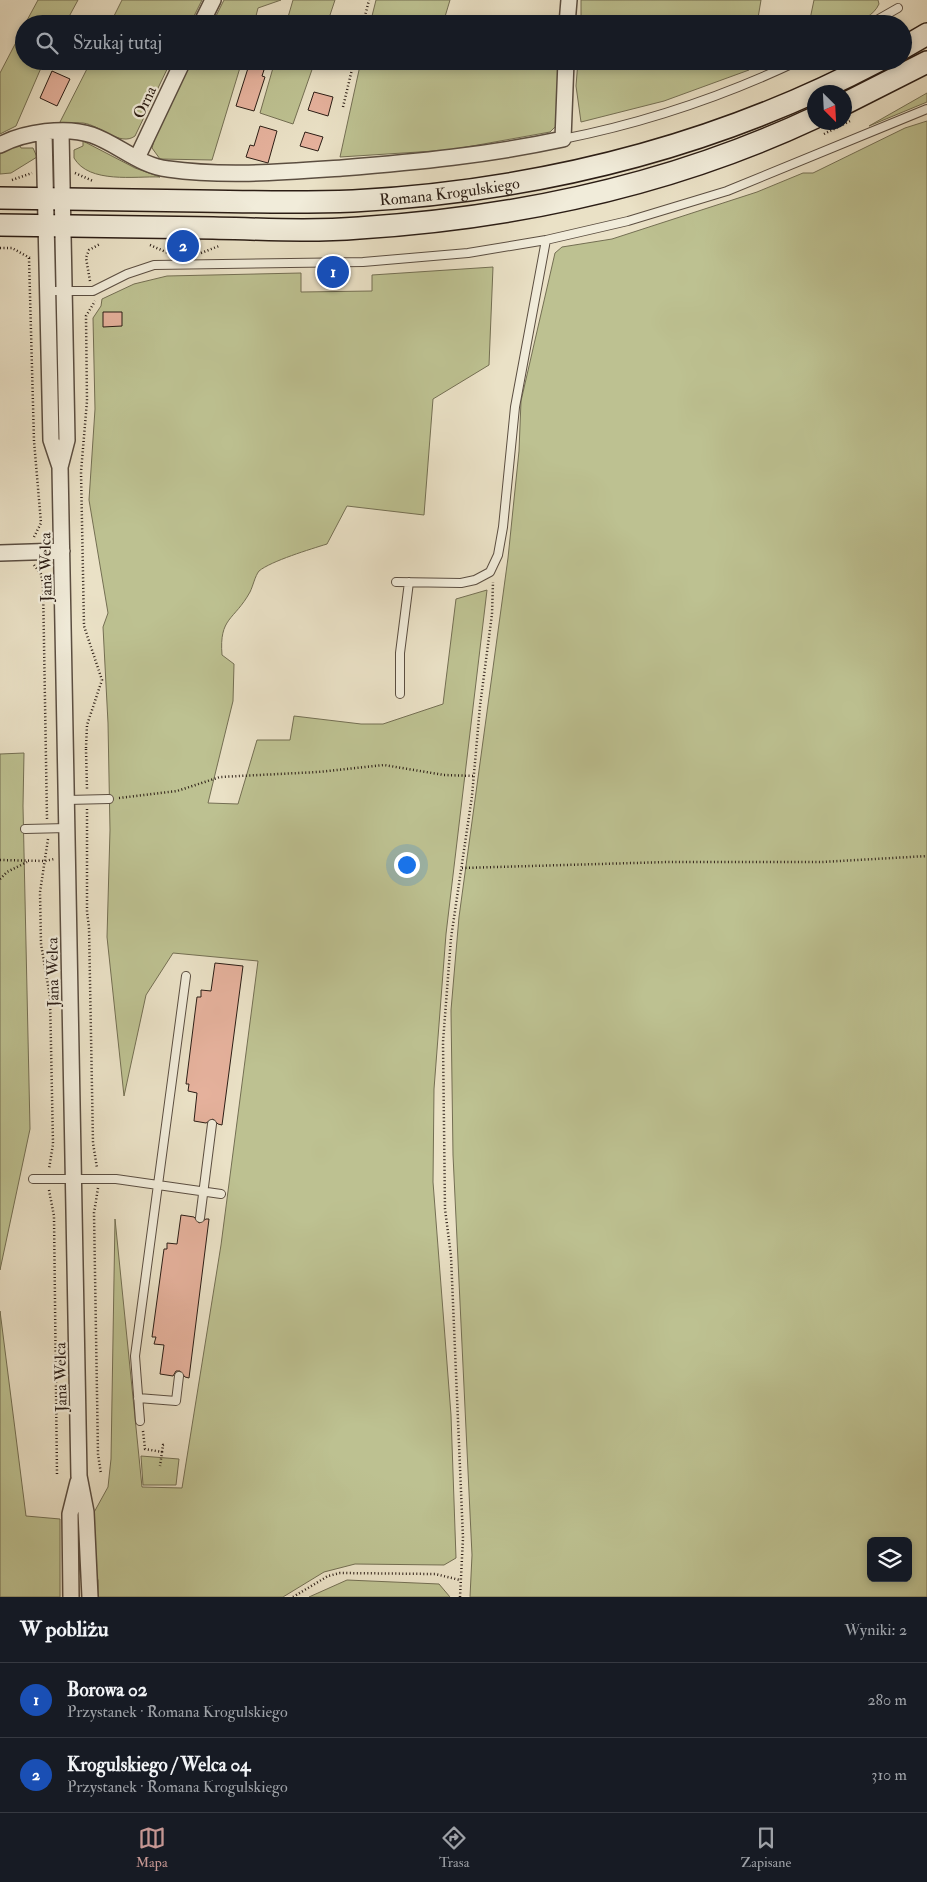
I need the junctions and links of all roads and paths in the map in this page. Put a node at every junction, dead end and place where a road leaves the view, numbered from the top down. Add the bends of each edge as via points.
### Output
1 (214, 0) edge
2 (369, 0) edge
3 (569, 0) edge
4 (898, 8) dead end
5 (206, 15) edge
6 (365, 15) edge
7 (568, 15) edge
8 (886, 15) edge
9 (927, 34) edge
10 (912, 43) edge
11 (927, 62) edge
12 (179, 70) edge
13 (352, 70) edge
14 (566, 70) edge
15 (779, 70) edge
16 (859, 70) edge
17 (911, 70) edge
18 (912, 70) edge
19 (852, 100) edge
20 (343, 106) dead end
21 (927, 109) edge
22 (807, 121) edge
23 (44, 132) junction
24 (62, 132) junction
25 (563, 139) junction
26 (0, 145) edge
27 (137, 158) junction
28 (0, 198) edge
29 (55, 199) junction
30 (0, 225) edge
31 (55, 225) junction
32 (546, 240) junction
33 (0, 248) edge
34 (29, 258) junction
35 (35, 258) dead end
36 (80, 258) dead end
37 (91, 283) dead end
38 (48, 291) junction
39 (65, 291) junction
40 (95, 298) dead end
41 (60, 467) junction
42 (33, 540) dead end
43 (62, 551) junction
44 (0, 553) edge
45 (33, 560) dead end
46 (490, 572) junction
47 (396, 582) dead end
48 (409, 582) junction
49 (400, 694) dead end
50 (474, 776) junction
51 (87, 799) junction
52 (109, 799) joint
53 (67, 800) junction
54 (67, 828) junction
55 (47, 829) junction
56 (25, 830) dead end
57 (68, 855) junction
58 (927, 856) edge
59 (0, 860) edge
60 (28, 861) junction
61 (45, 861) junction
62 (462, 868) junction
63 (0, 879) edge
64 (186, 976) dead end
65 (212, 1124) dead end
66 (73, 1178) junction
67 (97, 1178) junction
68 (33, 1179) dead end
69 (48, 1179) junction
70 (158, 1185) junction
71 (204, 1191) junction
72 (221, 1194) dead end
73 (200, 1218) dead end
74 (180, 1376) dead end
75 (140, 1398) junction
76 (140, 1421) dead end
77 (166, 1444) dead end
78 (162, 1452) junction
79 (160, 1466) dead end
80 (101, 1474) dead end
81 (57, 1475) dead end
82 (79, 1476) junction
83 (460, 1580) junction
84 (71, 1597) edge
85 (90, 1597) edge
86 (293, 1597) edge
87 (460, 1597) edge

1 - 5 street
2 - 6 path
3 - 7 street
4 - 8 lane
9 - 10 main road
11 - 18 main road
12 - 27 street, Orna
13 - 20 path
14 - 25 street
15 - 25 lane via 674,110
16 - 29 main road, Romana Krogulskiego via 786,105 711,133 620,161 503,186 443,194 320,202
17 - 19 main road
21 - 32 lane via 727,191 628,221
22 - 31 main road, Romana Krogulskiego via 658,178 560,203 474,217 357,228 275,230
23 - 24 street
23 - 26 street via 27,134
23 - 29 street
24 - 27 street via 93,135
24 - 29 street
25 - 27 street via 446,159 294,172 168,170
28 - 29 main road, Romana Krogulskiego
29 - 31 street
30 - 31 main road, Romana Krogulskiego
31 - 38 street, Jana Welca
31 - 39 street, Jana Welca
32 - 39 lane via 468,253 363,262 154,266 127,274 93,291
32 - 46 lane via 515,407 502,536
33 - 34 path via 12,248
34 - 35 path
34 - 42 path via 34,441 40,523
36 - 37 path via 86,258
38 - 39 lane
38 - 41 street, Jana Welca via 51,440
39 - 41 street, Jana Welca via 66,440
40 - 51 path via 86,316 87,401 81,472 84,626 102,680 87,725
41 - 43 street, Jana Welca
43 - 44 street
43 - 53 street, Jana Welca
45 - 55 path via 43,584
46 - 48 lane via 461,583
46 - 50 path via 494,580 492,614
47 - 48 lane
48 - 49 lane via 400,653
50 - 52 path via 444,775 384,765 220,777 177,791
50 - 62 path
51 - 52 lane
51 - 53 lane
51 - 67 path via 93,1143
53 - 54 street, Jana Welca
54 - 55 lane
54 - 57 street, Jana Welca
55 - 56 lane
55 - 61 path
57 - 61 path
57 - 66 street, Jana Welca
58 - 62 path via 822,862 668,862
59 - 60 path
60 - 61 path
60 - 63 path
61 - 69 path via 40,892 41,944 50,997 53,1144
62 - 83 path via 451,938 443,1042 445,1209 451,1256 462,1538
64 - 70 lane
65 - 71 lane
66 - 67 lane
66 - 69 lane
66 - 82 street, Jana Welca
67 - 70 lane
67 - 80 path via 94,1213
68 - 69 lane
69 - 81 path via 54,1216
70 - 71 lane
70 - 75 lane via 135,1356
71 - 72 lane
71 - 73 lane
74 - 75 lane via 176,1401
75 - 76 lane
75 - 78 path via 144,1449
77 - 78 path
78 - 79 path
82 - 84 street, Jana Welca via 70,1514
82 - 85 street, Jana Welca via 86,1512
83 - 86 path via 435,1574 340,1573 328,1576
83 - 87 path

